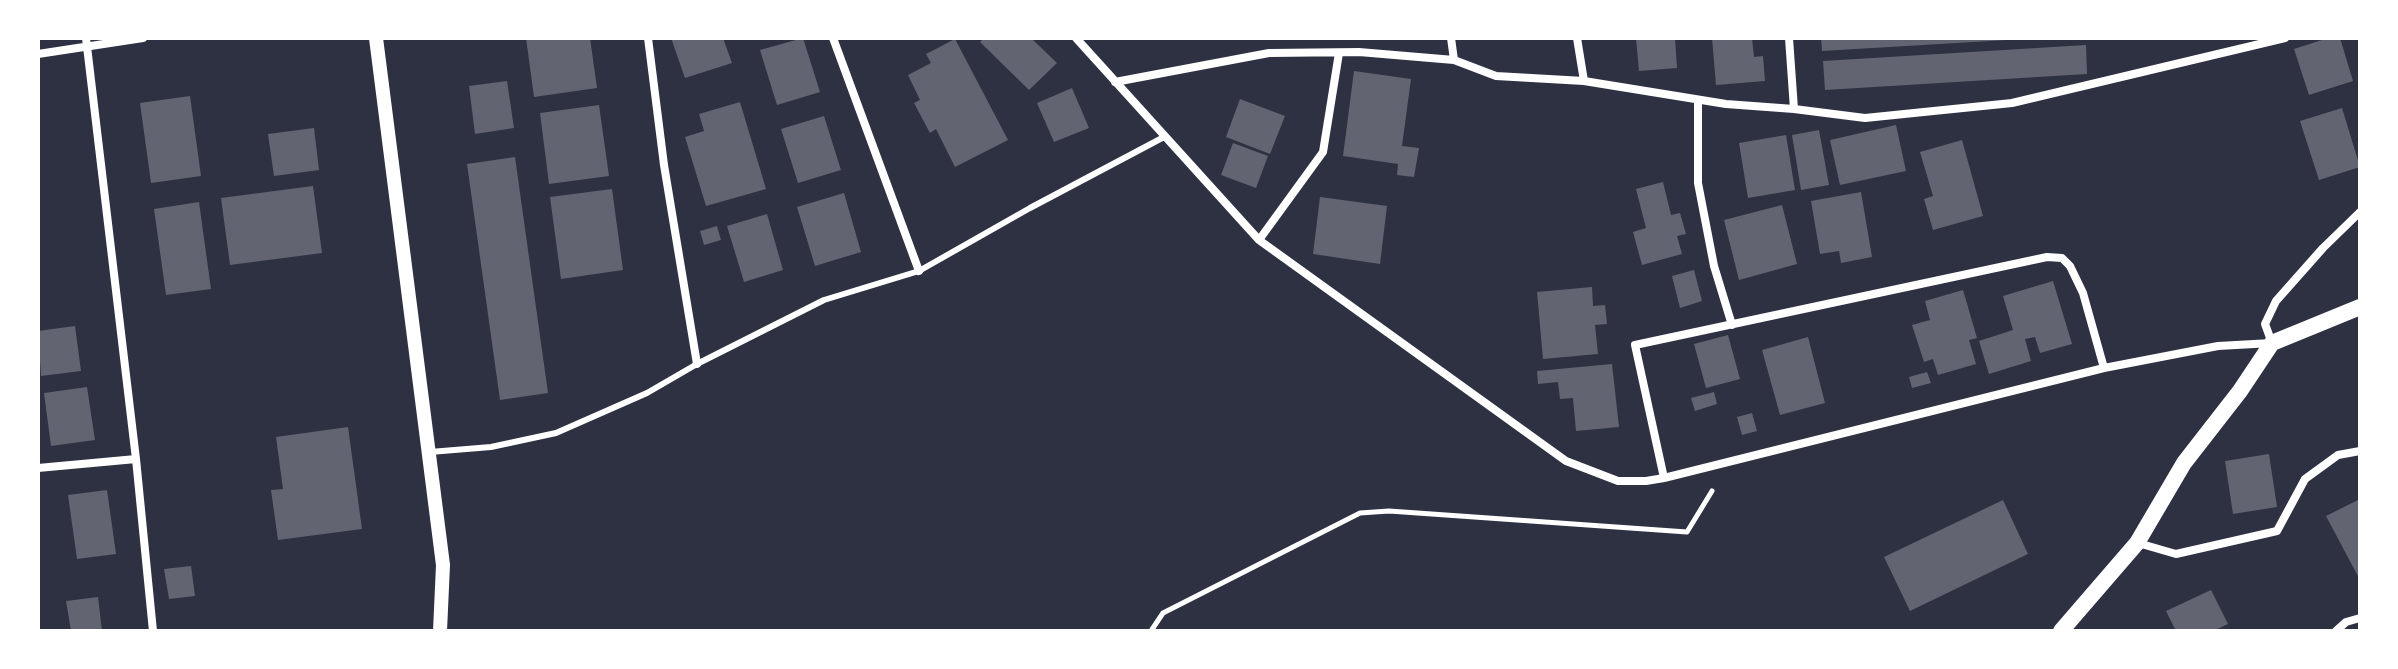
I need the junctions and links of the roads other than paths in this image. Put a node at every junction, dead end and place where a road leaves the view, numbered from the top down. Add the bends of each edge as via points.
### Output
1 (143, 38) edge
2 (376, 38) edge
3 (648, 38) edge
4 (833, 38) edge
5 (1076, 38) edge
6 (1451, 38) edge
7 (1577, 38) edge
8 (1789, 38) edge
9 (2285, 38) edge
10 (86, 42) edge
11 (1339, 53) junction
12 (38, 54) edge
13 (1454, 60) junction
14 (1584, 81) junction
15 (1115, 82) junction
16 (1698, 100) junction
17 (1794, 109) junction
18 (1164, 137) junction
19 (2360, 212) edge
20 (1259, 240) junction
21 (919, 271) junction
22 (2360, 307) edge
23 (1732, 325) junction
24 (2272, 343) junction
25 (697, 364) junction
26 (2104, 368) junction
27 (2360, 451) edge
28 (430, 452) junction
29 (136, 459) junction
30 (38, 468) edge
31 (1664, 478) junction
32 (2137, 543) junction
33 (2360, 618) edge
34 (153, 631) edge
35 (440, 631) edge
36 (2061, 631) edge
37 (2336, 631) edge

1 - 10 street
2 - 28 street
3 - 25 street
4 - 21 street
5 - 15 street
6 - 13 street
7 - 14 street
8 - 17 street
9 - 17 street via 2012,103 1865,118
10 - 12 street
10 - 29 street
11 - 13 street
11 - 15 street via 1269,53
11 - 20 street via 1323,152
13 - 14 street via 1496,76
14 - 16 street
15 - 18 street
16 - 17 street
16 - 23 street via 1698,183
18 - 20 street
18 - 21 lane
19 - 24 street via 2276,301 2265,324
20 - 31 street via 1566,461 1618,481
21 - 25 lane via 824,300
22 - 24 main road
23 - 26 street via 2062,258 2083,293
23 - 31 street via 1635,345
24 - 26 street via 2218,346
24 - 32 main road via 2184,463
25 - 28 lane via 647,393 556,433 491,447
26 - 31 street
27 - 32 street via 2338,455 2305,479 2277,531 2176,554
28 - 35 street via 443,565
29 - 30 street
29 - 34 street
32 - 36 main road
33 - 37 street

